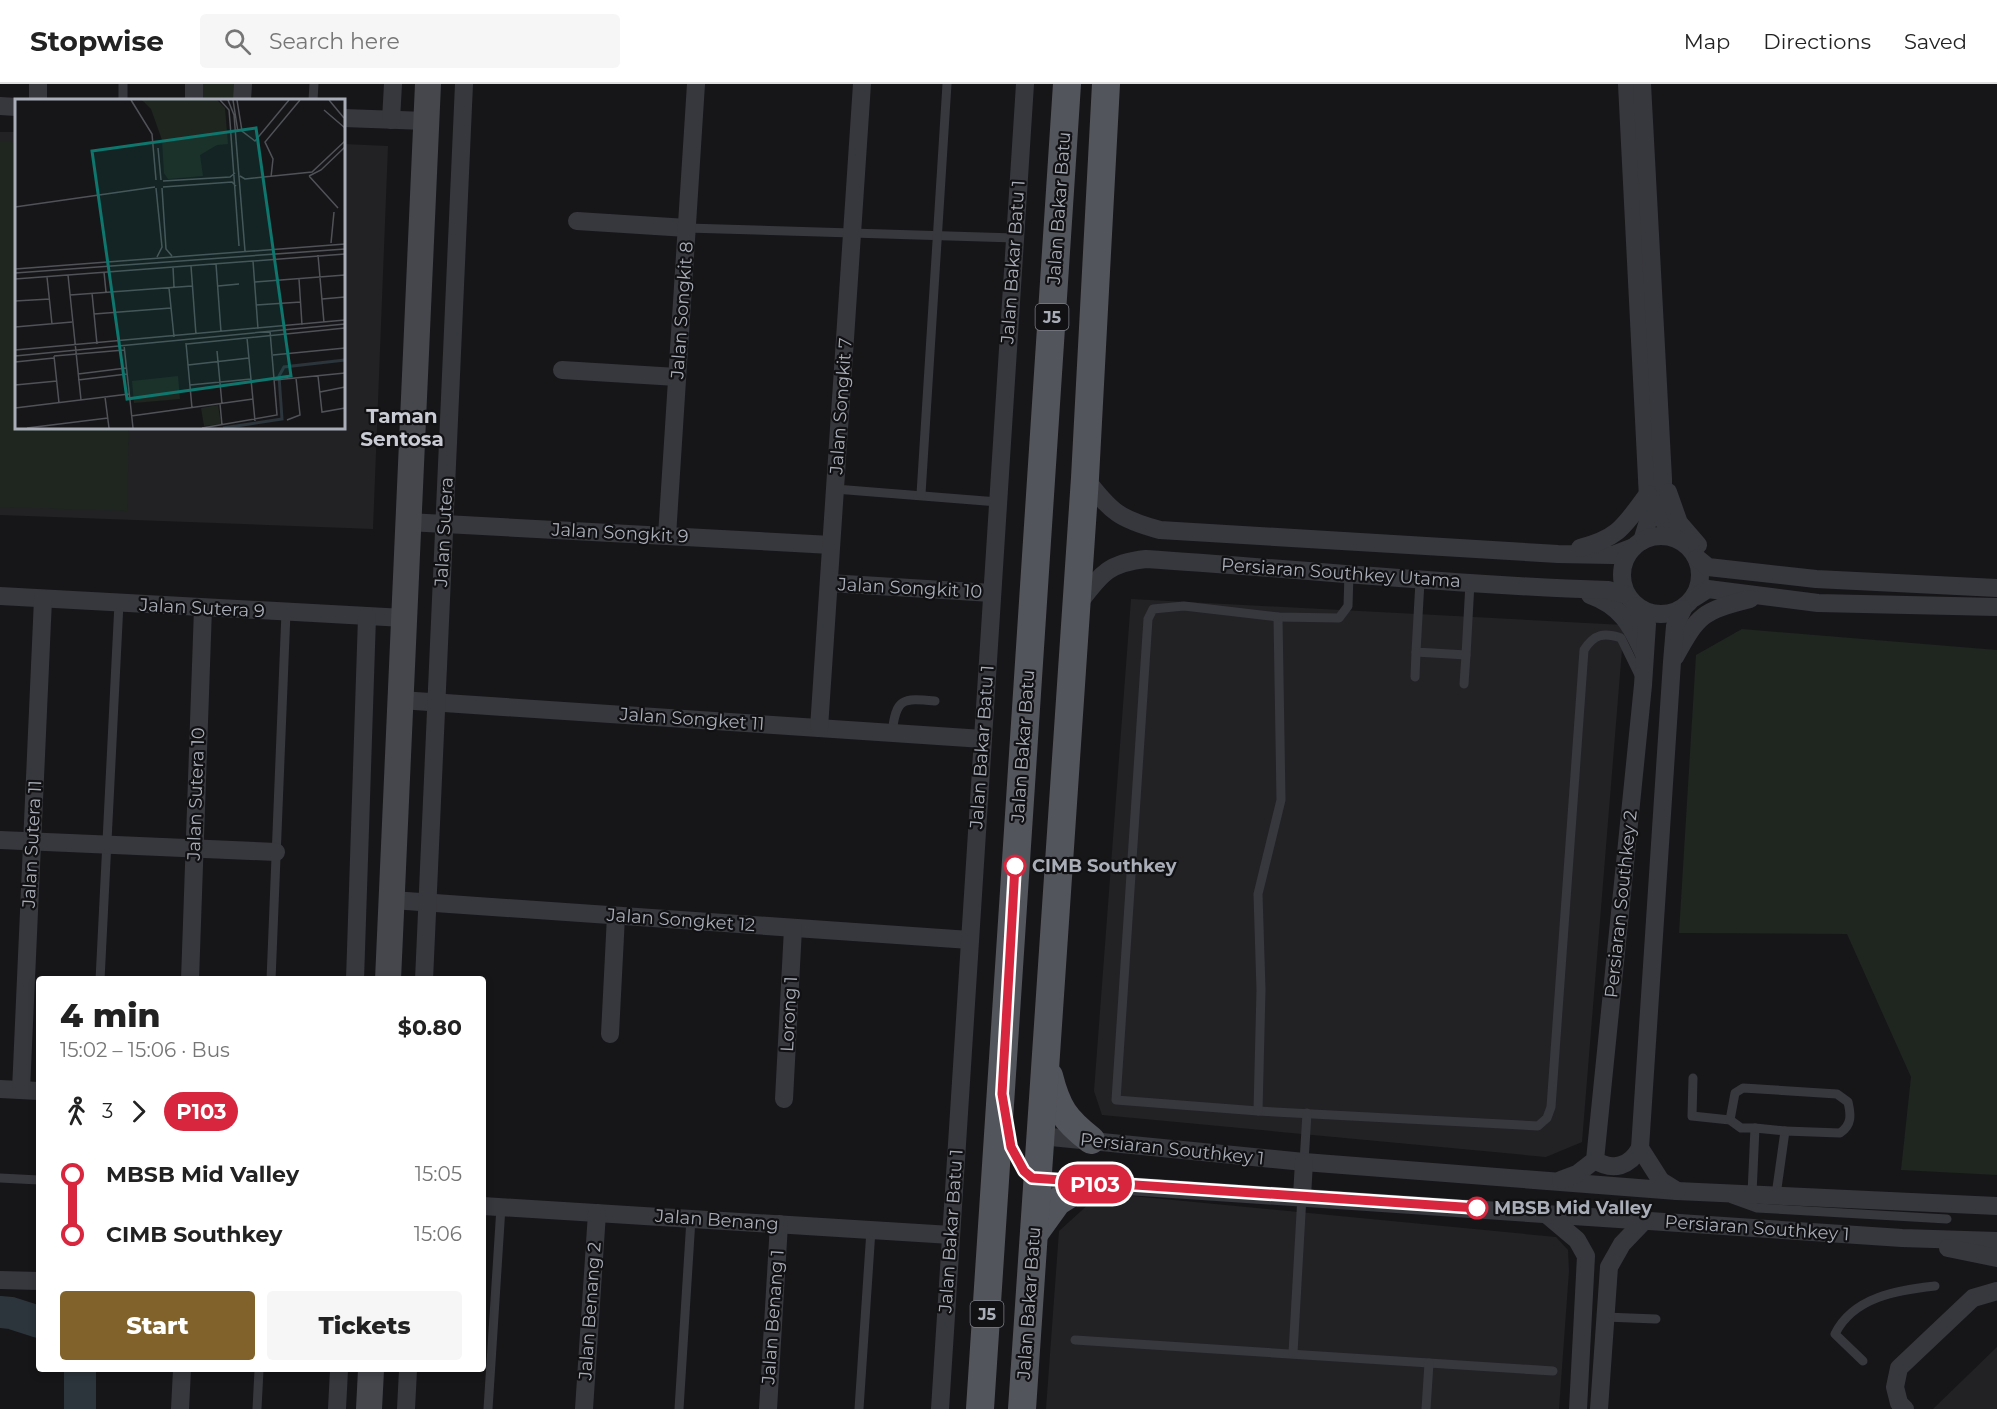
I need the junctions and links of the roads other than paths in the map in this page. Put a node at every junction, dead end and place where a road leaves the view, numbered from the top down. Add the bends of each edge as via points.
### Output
1 (243, 84) edge
2 (314, 84) edge
3 (393, 84) edge
4 (428, 84) edge
5 (464, 84) edge
6 (696, 84) edge
7 (862, 84) edge
8 (947, 84) edge
9 (1025, 84) edge
10 (1067, 84) edge
11 (1106, 84) edge
12 (1627, 84) edge
13 (1642, 84) edge
14 (242, 99) edge
15 (313, 99) edge
16 (0, 106) edge
17 (15, 107) edge
18 (345, 118) edge
19 (391, 120) junction
20 (426, 121) junction
21 (577, 221) dead end
22 (687, 228) junction
23 (852, 233) junction
24 (938, 236) junction
25 (1015, 238) junction
26 (562, 370) dead end
27 (677, 377) junction
28 (1085, 478) junction
29 (1663, 478) junction
30 (835, 489) junction
31 (1647, 494) junction
32 (921, 495) junction
33 (998, 502) junction
34 (408, 522) junction
35 (445, 524) junction
36 (668, 536) junction
37 (1674, 537) junction
38 (1638, 544) junction
39 (831, 545) junction
40 (1558, 554) junction
41 (1697, 558) junction
42 (1735, 571) junction
43 (1349, 573) junction
44 (1420, 581) junction
45 (829, 583) junction
46 (1470, 584) junction
47 (1997, 588) edge
48 (1570, 589) junction
49 (992, 593) junction
50 (0, 596) edge
51 (1761, 596) junction
52 (43, 599) junction
53 (1631, 601) junction
54 (119, 603) junction
55 (1688, 603) junction
56 (1997, 607) edge
57 (203, 608) junction
58 (1075, 608) junction
59 (286, 612) junction
60 (367, 617) junction
61 (1278, 617) junction
62 (404, 618) junction
63 (1416, 652) junction
64 (1466, 655) junction
65 (1645, 656) junction
66 (1672, 662) junction
67 (1415, 677) dead end
68 (1464, 684) dead end
69 (1643, 685) junction
70 (400, 700) junction
71 (935, 701) dead end
72 (435, 702) junction
73 (819, 728) junction
74 (892, 733) junction
75 (983, 739) junction
76 (0, 840) edge
77 (32, 842) junction
78 (107, 844) junction
79 (194, 849) junction
80 (276, 852) junction
81 (392, 900) junction
82 (427, 903) junction
83 (616, 916) junction
84 (793, 928) junction
85 (970, 940) junction
86 (100, 976) edge
87 (190, 976) edge
88 (271, 976) edge
89 (355, 976) edge
90 (388, 976) edge
91 (424, 976) edge
92 (610, 1035) dead end
93 (1046, 1059) junction
94 (1693, 1078) dead end
95 (0, 1089) edge
96 (30, 1091) edge
97 (1002, 1094) junction
98 (784, 1099) dead end
99 (1258, 1111) junction
100 (1307, 1113) junction
101 (1730, 1120) junction
102 (1755, 1128) junction
103 (1785, 1131) junction
104 (1041, 1136) junction
105 (1091, 1140) junction
106 (1640, 1148) junction
107 (1017, 1160) junction
108 (1595, 1160) junction
109 (1304, 1162) junction
110 (0, 1178) edge
111 (36, 1180) edge
112 (1038, 1180) junction
113 (1556, 1181) junction
114 (1087, 1183) junction
115 (1677, 1191) junction
116 (1714, 1192) junction
117 (1752, 1193) junction
118 (1776, 1195) junction
119 (1302, 1196) junction
120 (486, 1206) edge
121 (1997, 1206) edge
122 (501, 1207) junction
123 (1543, 1212) junction
124 (597, 1213) junction
125 (691, 1219) junction
126 (994, 1219) junction
127 (1947, 1219) dead end
128 (1645, 1220) junction
129 (779, 1224) junction
130 (871, 1230) junction
131 (1034, 1234) junction
132 (951, 1235) junction
133 (1902, 1238) junction
134 (1997, 1241) edge
135 (1997, 1258) edge
136 (0, 1280) edge
137 (36, 1281) edge
138 (1935, 1286) dead end
139 (1997, 1291) edge
140 (1605, 1317) junction
141 (1656, 1319) dead end
142 (1075, 1340) dead end
143 (1293, 1353) junction
144 (1863, 1361) dead end
145 (1429, 1363) junction
146 (1553, 1371) dead end
147 (182, 1372) edge
148 (259, 1372) edge
149 (339, 1372) edge
150 (371, 1372) edge
151 (408, 1372) edge
152 (180, 1409) edge
153 (257, 1409) edge
154 (337, 1409) edge
155 (369, 1409) edge
156 (406, 1409) edge
157 (489, 1409) edge
158 (584, 1409) edge
159 (679, 1409) edge
160 (768, 1409) edge
161 (859, 1409) edge
162 (940, 1409) edge
163 (980, 1409) edge
164 (1022, 1409) edge
165 (1426, 1409) edge
166 (1578, 1409) edge
167 (1599, 1409) edge
168 (1905, 1409) edge

1 - 14 street
2 - 15 lane
3 - 19 street
4 - 20 street, Jalan Sutera
5 - 35 street, Jalan Sutera
6 - 22 street, Jalan Songkit 8
7 - 23 street, Jalan Songkit 7
8 - 24 lane
9 - 25 street, Jalan Bakar Batu 1
10 - 97 main road, Jalan Bakar Batu / J5
11 - 28 main road, Jalan Bakar Batu / J5
12 - 31 street
13 - 29 street
16 - 17 street
18 - 19 street
19 - 20 street
20 - 34 street, Jalan Sutera
21 - 22 street
22 - 23 lane
22 - 27 street, Jalan Songkit 8
23 - 24 lane
23 - 30 street, Jalan Songkit 7
24 - 25 lane
24 - 32 lane
25 - 33 street, Jalan Bakar Batu 1
26 - 27 street
27 - 36 street, Jalan Songkit 8
28 - 40 street, Persiaran Southkey Utama via 1127,521 1160,530
28 - 58 main road, Jalan Bakar Batu / J5
29 - 37 street via 1663,520
29 - 42 street via 1679,523 1703,550
30 - 32 lane
30 - 39 street, Jalan Songkit 7
31 - 38 street via 1649,518
31 - 40 street via 1614,536
32 - 33 lane
33 - 49 street, Jalan Bakar Batu 1
34 - 35 street, Jalan Songkit 9
34 - 62 street, Jalan Sutera
35 - 36 street, Jalan Songkit 9
35 - 72 street, Jalan Sutera
36 - 39 street, Jalan Songkit 9
37 - 38 street via 1658,536
37 - 41 street
38 - 40 street, Persiaran Southkey Utama via 1613,555
38 - 53 street via 1626,557 1622,570 1622,583
39 - 45 street, Jalan Songkit 7
41 - 42 street via 1708,567
41 - 55 street via 1700,585
42 - 47 street
43 - 44 street, Persiaran Southkey Utama
43 - 58 street, Persiaran Southkey Utama via 1135,560 1107,569
43 - 61 lane via 1348,606 1343,615 1334,619
44 - 46 street, Persiaran Southkey Utama
44 - 63 lane
45 - 49 street, Jalan Songkit 10
45 - 73 street, Jalan Songkit 7
46 - 48 street, Persiaran Southkey Utama
46 - 64 lane
48 - 53 street, Persiaran Southkey Utama via 1608,590
48 - 65 street via 1608,601 1632,627
49 - 75 street, Jalan Bakar Batu 1
50 - 52 street, Jalan Sutera 9
51 - 55 street via 1708,589
51 - 56 street via 1818,603
51 - 66 street via 1707,612 1695,622
52 - 54 street, Jalan Sutera 9
52 - 77 street, Jalan Sutera 11
53 - 55 street via 1646,613 1659,615 1672,614
53 - 65 street, Persiaran Southkey 2 via 1647,624
54 - 57 street, Jalan Sutera 9
54 - 78 lane
55 - 66 street, Persiaran Southkey 2 via 1675,626
57 - 59 street, Jalan Sutera 9
57 - 79 street, Jalan Sutera 10
58 - 93 main road, Jalan Bakar Batu / J5
59 - 60 street, Jalan Sutera 9
59 - 80 lane
60 - 62 street, Jalan Sutera 9
60 - 89 street
61 - 99 lane via 1281,800 1258,894
61 - 99 lane via 1184,606 1153,609 1148,619 1116,1100
62 - 70 street, Jalan Sutera
63 - 64 lane
63 - 67 lane
64 - 68 lane
65 - 69 street, Persiaran Southkey 2
66 - 106 street, Persiaran Southkey 2
69 - 100 lane via 1621,638 1609,634 1590,640 1584,650 1551,1107 1547,1118 1538,1126
69 - 108 street, Persiaran Southkey 2
70 - 72 street, Jalan Songket 11
70 - 81 street, Jalan Sutera
71 - 74 lane via 902,702 895,710
72 - 73 street, Jalan Songket 11
72 - 82 street, Jalan Sutera
73 - 74 street, Jalan Songket 11
74 - 75 street, Jalan Songket 11
75 - 85 street, Jalan Bakar Batu 1
76 - 77 street
77 - 78 street
77 - 96 street, Jalan Sutera 11
78 - 79 street
78 - 86 lane
79 - 80 street
79 - 87 street, Jalan Sutera 10
80 - 88 lane
81 - 82 street, Jalan Songket 12
81 - 90 street, Jalan Sutera
82 - 83 street, Jalan Songket 12
82 - 91 street, Jalan Sutera
83 - 84 street, Jalan Songket 12
83 - 92 street
84 - 85 street, Jalan Songket 12
84 - 98 street, Lorong 1
85 - 132 street, Jalan Bakar Batu 1
93 - 104 main road, Jalan Bakar Batu / J5
93 - 105 main road via 1061,1111 1069,1124
94 - 101 lane via 1692,1116
95 - 96 street
97 - 107 main road via 1008,1136
97 - 126 main road, Jalan Bakar Batu / J5
99 - 100 lane
100 - 109 lane
101 - 102 lane via 1741,1128
101 - 103 lane via 1735,1093 1743,1088 1837,1094 1848,1102 1852,1116 1847,1129 1840,1133
102 - 103 lane
102 - 117 lane
103 - 118 lane
104 - 105 street, Persiaran Southkey 1
104 - 107 main road
104 - 112 main road, Jalan Bakar Batu / J5
105 - 109 street, Persiaran Southkey 1
106 - 108 street via 1629,1162 1620,1166 1602,1165
106 - 115 street via 1661,1181
107 - 112 main road via 1024,1171
107 - 126 main road
108 - 113 street via 1577,1174
109 - 113 street, Persiaran Southkey 1
109 - 119 street
110 - 111 lane
112 - 114 street, Persiaran Southkey 1
112 - 131 main road, Jalan Bakar Batu / J5
113 - 115 street, Persiaran Southkey 1
114 - 119 street, Persiaran Southkey 1
114 - 131 main road via 1057,1202
115 - 116 street, Persiaran Southkey 1
116 - 117 street, Persiaran Southkey 1
116 - 127 lane via 1757,1208
117 - 118 street, Persiaran Southkey 1
118 - 121 street, Persiaran Southkey 1
119 - 123 street, Persiaran Southkey 1
119 - 143 lane
120 - 122 street, Jalan Benang
122 - 124 street, Jalan Benang
122 - 157 lane
123 - 128 street, Persiaran Southkey 1
123 - 166 street via 1571,1234 1586,1256
124 - 125 street, Jalan Benang
124 - 158 street, Jalan Benang 2
125 - 129 street, Jalan Benang
125 - 159 lane
126 - 163 main road, Jalan Bakar Batu / J5
128 - 133 street, Persiaran Southkey 1
128 - 140 street via 1622,1244 1609,1267
129 - 130 street, Jalan Benang
129 - 160 street, Jalan Benang 1
130 - 132 street, Jalan Benang
130 - 161 lane
131 - 164 main road, Jalan Bakar Batu / J5
132 - 162 street, Jalan Bakar Batu 1
133 - 134 street, Persiaran Southkey 1
133 - 135 street
136 - 137 street
138 - 144 lane via 1903,1289 1872,1299 1848,1314 1835,1334
139 - 168 street via 1973,1298 1899,1368 1895,1387
140 - 141 lane
140 - 167 street
142 - 143 lane
143 - 145 lane
145 - 146 lane
145 - 165 lane
147 - 152 street
148 - 153 lane
149 - 154 street
150 - 155 street
151 - 156 street

